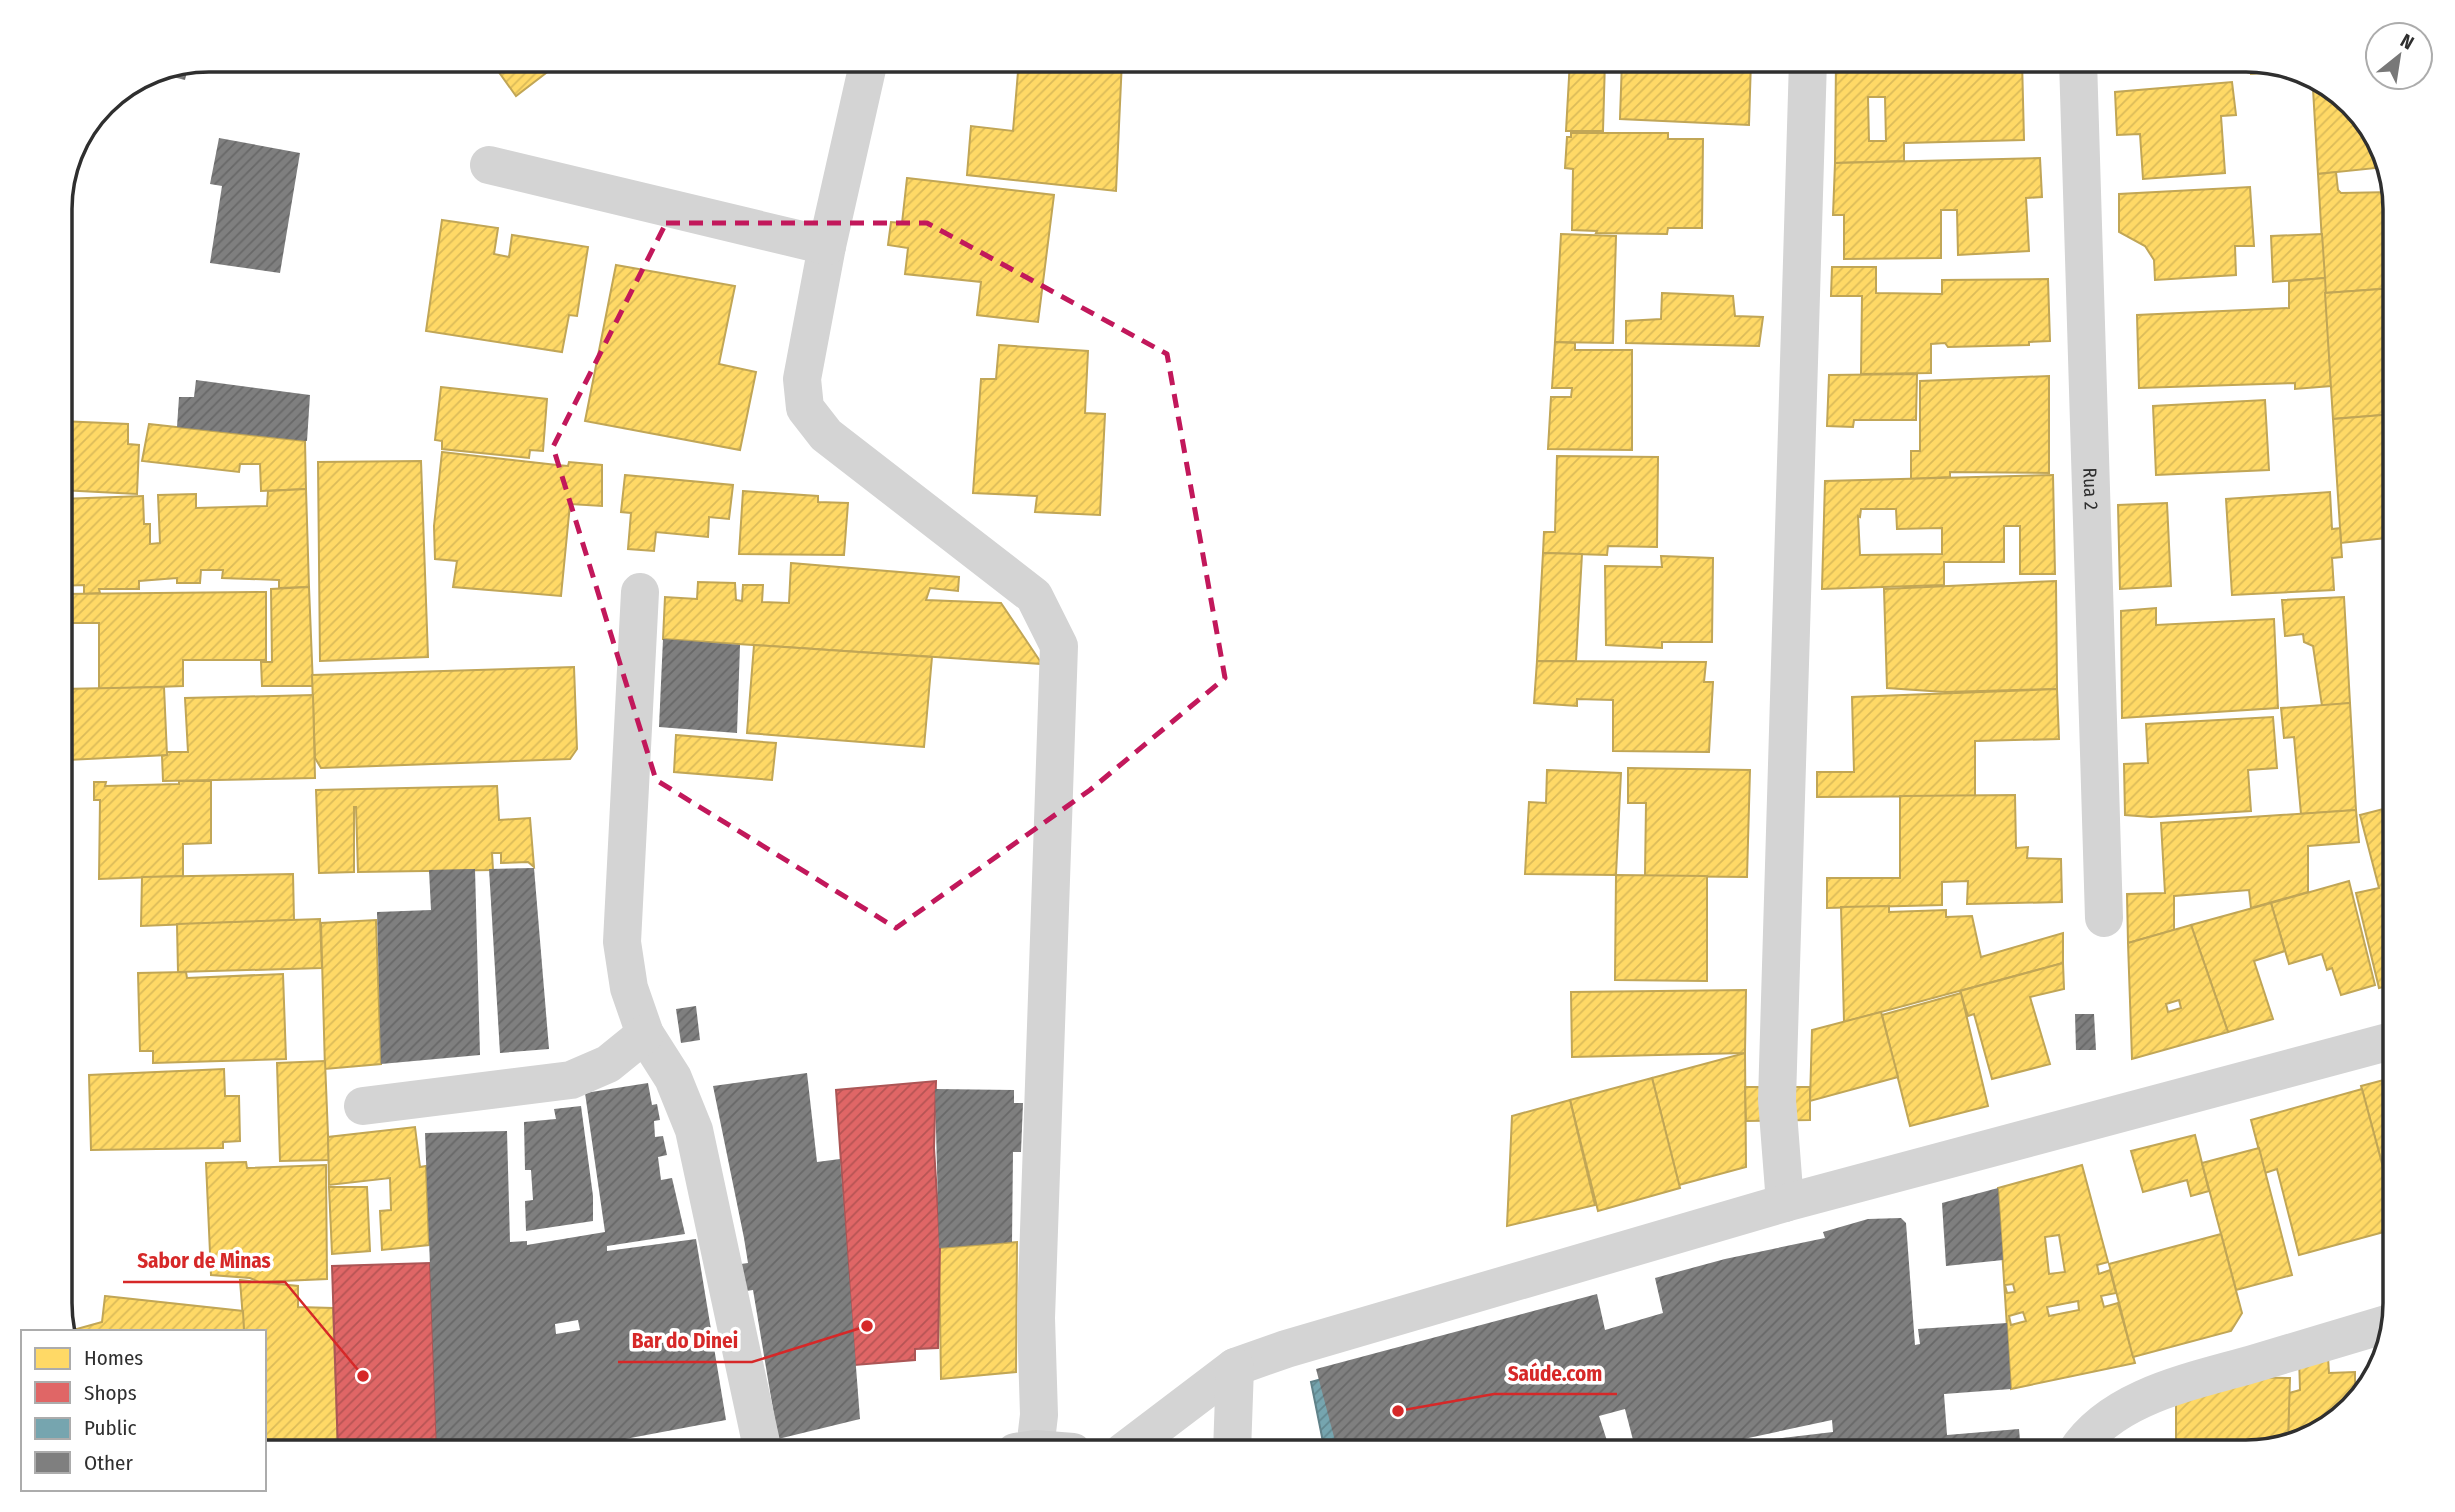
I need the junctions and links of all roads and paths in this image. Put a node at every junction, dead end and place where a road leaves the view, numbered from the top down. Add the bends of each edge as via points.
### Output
1 (866, 72) edge
2 (1808, 72) edge
3 (2078, 72) edge
4 (489, 166) dead end
5 (827, 246) junction
6 (639, 592) dead end
7 (2104, 918) dead end
8 (645, 1034) junction
9 (2383, 1043) edge
10 (363, 1105) dead end
11 (1785, 1203) junction
12 (2381, 1326) edge
13 (1235, 1367) junction
14 (760, 1440) edge
15 (1030, 1440) edge
16 (1140, 1440) edge
17 (1232, 1440) edge
18 (2086, 1440) edge

1 - 5 street
2 - 11 street via 1777,1100
3 - 7 street, Rua 2
4 - 5 street
5 - 15 street via 802,379 805,408 826,435 1034,596 1059,646 1036,1318 1040,1415
6 - 8 street via 622,942 629,988
8 - 10 street via 608,1064 571,1080
8 - 14 street via 673,1077 694,1130
9 - 11 street
11 - 13 street via 1346,1330
12 - 18 street via 2165,1390 2097,1427
13 - 16 street
13 - 17 street

